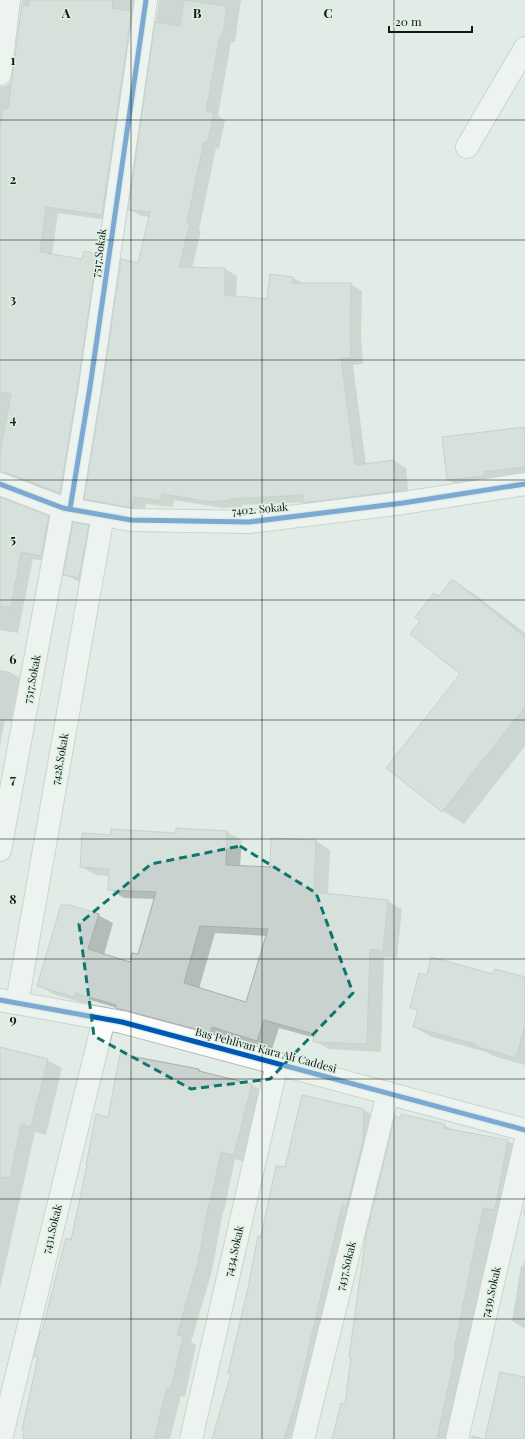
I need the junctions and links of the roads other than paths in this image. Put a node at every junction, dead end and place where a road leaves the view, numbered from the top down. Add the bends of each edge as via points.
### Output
1 (9, 0) edge
2 (146, 0) edge
3 (525, 48) edge
4 (0, 74) edge
5 (467, 147) dead end
6 (0, 484) edge
7 (525, 484) edge
8 (67, 509) junction
9 (103, 515) junction
10 (0, 850) edge
11 (8, 1002) edge
12 (104, 1019) junction
13 (277, 1064) junction
14 (388, 1093) junction
15 (525, 1130) edge
16 (525, 1144) edge
17 (1, 1439) edge
18 (191, 1439) edge
19 (303, 1439) edge
20 (457, 1439) edge

1 - 4 street
2 - 8 street, 7517.Sokak via 90,387
3 - 5 street
6 - 8 street, 7402. Sokak
7 - 9 street, 7402. Sokak via 403,503 249,522 131,520
8 - 9 street, 7402. Sokak
8 - 10 street, 7517.Sokak
9 - 11 street, 7428.Sokak
11 - 12 street, Baş Pehlivan Kara Ali Caddesi
12 - 13 street, Baş Pehlivan Kara Ali Caddesi
12 - 17 street, 7431.Sokak
13 - 14 street, Baş Pehlivan Kara Ali Caddesi
13 - 18 street, 7434.Sokak
14 - 15 street, Baş Pehlivan Kara Ali Caddesi
14 - 19 street, 7437.Sokak
16 - 20 street, 7439.Sokak

